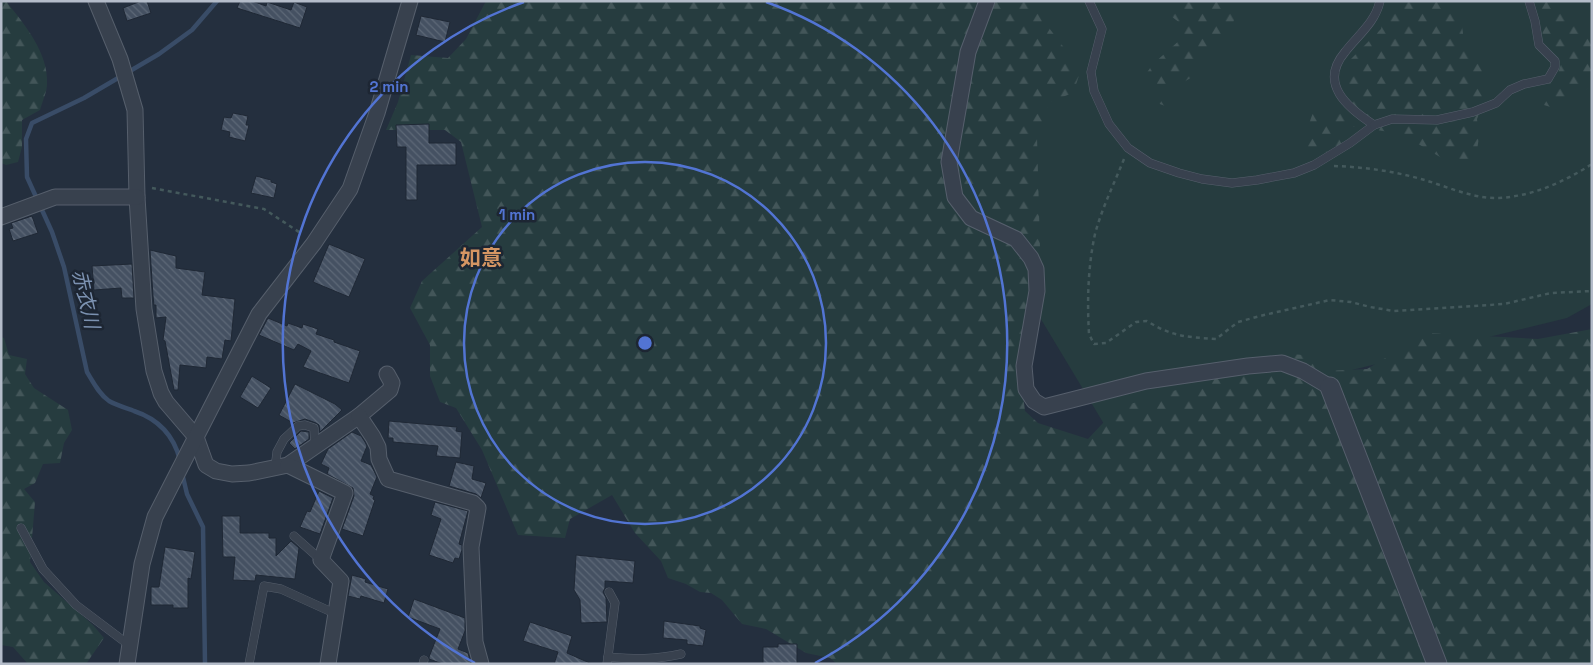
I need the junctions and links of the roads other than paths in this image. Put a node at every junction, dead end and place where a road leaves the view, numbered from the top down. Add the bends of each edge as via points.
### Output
1 (96, 1) edge
2 (410, 1) edge
3 (987, 1) edge
4 (1089, 1) edge
5 (1380, 1) edge
6 (1529, 1) edge
7 (1374, 125) junction
8 (137, 197) junction
9 (1, 217) edge
10 (387, 374) dead end
11 (1330, 387) joint
12 (359, 416) junction
13 (196, 437) junction
14 (315, 448) junction
15 (282, 467) junction
16 (21, 528) dead end
17 (294, 536) dead end
18 (321, 560) junction
19 (609, 592) dead end
20 (336, 614) junction
21 (129, 645) junction
22 (681, 654) dead end
23 (608, 661) edge
24 (127, 664) edge
25 (249, 664) edge
26 (328, 664) edge
27 (480, 664) edge
28 (1437, 664) edge

1 - 8 street via 120,59 135,110
2 - 13 street via 377,113 350,189 314,243 259,314
3 - 11 street via 968,52 949,162 955,197 971,218 1016,239 1036,269 1037,291 1024,366 1026,389 1034,401 1044,407 1146,381 1282,364
4 - 7 lane via 1102,29 1091,72 1094,91 1109,124 1128,148 1150,163 1202,179 1232,183 1257,180 1294,173 1314,165
5 - 7 lane via 1377,12 1364,31 1336,65 1334,79 1346,104
6 - 7 lane via 1539,45 1555,61 1548,79 1510,90 1496,103 1472,112 1438,120 1392,119
8 - 9 street via 56,197
8 - 13 street via 144,309 154,371 166,402
10 - 12 street via 392,384 390,390
11 - 28 street
12 - 14 street
12 - 27 street via 373,437 388,479 473,503 478,508 471,547 475,642
13 - 15 street via 206,465 216,471 249,473
13 - 21 street via 155,517 142,564
14 - 15 street
14 - 15 lane via 314,428 298,426 284,439 277,452
15 - 18 street via 345,493
16 - 21 lane via 43,569 76,605
17 - 18 lane
18 - 20 street via 341,581
19 - 23 lane via 615,603
20 - 25 lane via 280,589 264,586
20 - 26 street
21 - 24 street
22 - 23 lane via 662,659

